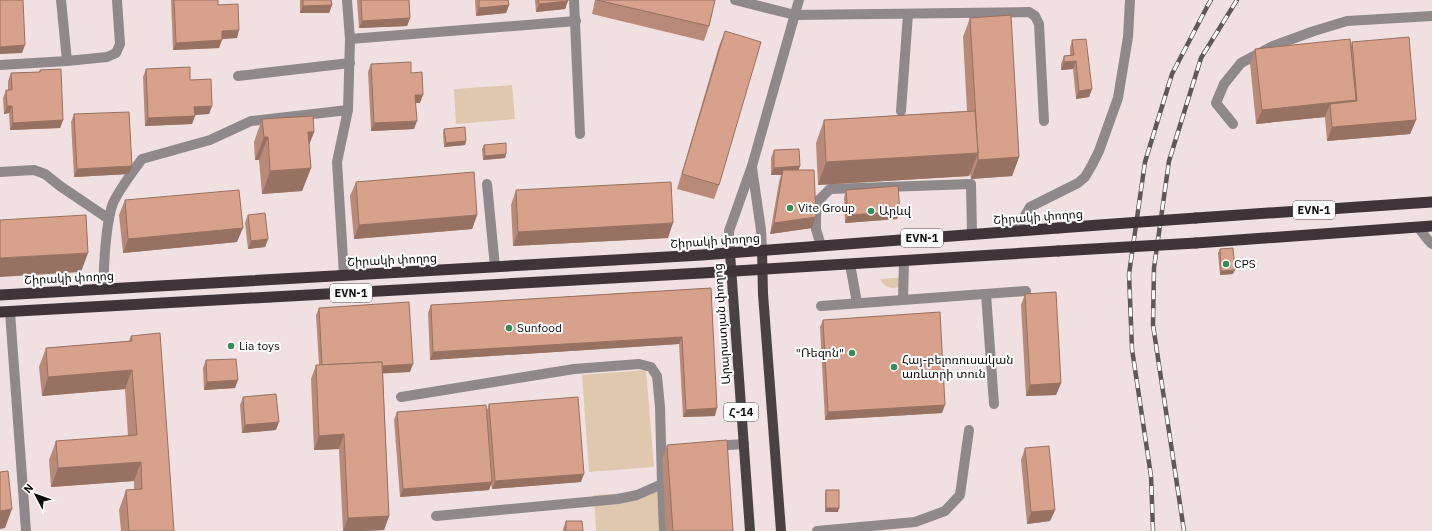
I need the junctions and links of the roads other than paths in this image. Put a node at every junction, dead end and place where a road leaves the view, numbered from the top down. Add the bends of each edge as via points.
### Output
1 (61, 0) edge
2 (117, 0) edge
3 (347, 0) edge
4 (574, 0) edge
5 (735, 0) edge
6 (800, 0) edge
7 (1130, 0) edge
8 (908, 14) junction
9 (795, 15) junction
10 (1432, 16) edge
11 (576, 21) junction
12 (350, 39) junction
13 (67, 61) junction
14 (350, 63) junction
15 (0, 66) edge
16 (238, 76) dead end
17 (348, 110) junction
18 (901, 110) dead end
19 (1044, 121) dead end
20 (1233, 124) dead end
21 (580, 134) dead end
22 (752, 166) junction
23 (0, 172) edge
24 (487, 184) dead end
25 (1432, 202) edge
26 (109, 219) junction
27 (1432, 226) edge
28 (1418, 227) junction
29 (1016, 231) junction
30 (972, 235) junction
31 (1432, 244) edge
32 (821, 246) junction
33 (762, 250) junction
34 (730, 253) junction
35 (904, 260) junction
36 (850, 264) junction
37 (495, 267) junction
38 (762, 269) junction
39 (731, 271) junction
40 (344, 275) junction
41 (104, 289) junction
42 (1026, 291) dead end
43 (986, 294) junction
44 (0, 295) edge
45 (903, 300) junction
46 (857, 303) junction
47 (821, 306) dead end
48 (5, 312) edge
49 (401, 397) dead end
50 (994, 404) dead end
51 (969, 430) dead end
52 (744, 444) junction
53 (706, 446) edge
54 (662, 484) junction
55 (436, 516) dead end
56 (26, 531) edge
57 (664, 531) edge
58 (750, 531) edge
59 (781, 531) edge
60 (817, 531) edge

1 - 13 street
2 - 13 street via 120,44 116,54
3 - 12 street
4 - 11 street
5 - 9 street
6 - 9 street, Արարատյան փողոց
7 - 29 street via 1128,38 1118,98 1099,151 1085,177 1030,207
8 - 9 street
8 - 18 street
8 - 19 street via 1029,12 1035,16 1039,24
9 - 22 street, Արարատյան փողոց
10 - 20 street via 1347,21 1267,49 1241,63 1224,84 1216,103
11 - 12 street
11 - 21 street
12 - 14 street
13 - 15 street
14 - 16 street
14 - 17 street
17 - 26 street via 251,121 210,140 142,159 113,203
17 - 40 street via 337,162
22 - 33 street, Արարատյան փողոց
22 - 34 street, Արարատյան փողոց via 729,231
23 - 26 street via 34,170 45,174
24 - 37 street
25 - 29 highway, Շիրակի փողոց / EVN-1, bridge
26 - 41 street via 103,274
27 - 28 highway, EVN-1
28 - 31 street
28 - 35 highway, EVN-1, bridge
29 - 30 highway, Շիրակի փողոց / EVN-1
30 - 32 highway, Շիրակի փողոց / EVN-1
30 - 32 street via 971,184 830,189 816,203 816,229
32 - 33 highway, Շիրակի փողոց / EVN-1
33 - 34 highway, Շիրակի փողոց / EVN-1
33 - 38 main road, Արարատյան փողոց / Հ-14
34 - 37 highway, Շիրակի փողոց / EVN-1
34 - 39 main road, Արարատյան փողոց / Հ-14
35 - 36 highway, EVN-1
35 - 45 street
36 - 38 highway, EVN-1
36 - 46 street
37 - 40 highway, Շիրակի փողոց / EVN-1
38 - 39 highway, EVN-1
38 - 59 main road, Արարատյան փողոց / Հ-14
39 - 48 highway, EVN-1
39 - 52 main road, Արարատյան փողոց / Հ-14
40 - 41 highway, Շիրակի փողոց / EVN-1
41 - 44 highway, Շիրակի փողոց / EVN-1
42 - 43 street
43 - 45 street
43 - 50 street
45 - 46 street
46 - 47 street
48 - 56 street
49 - 54 street via 574,369 639,364 651,367 657,376 664,448
51 - 60 street via 960,495 945,511 915,522
52 - 53 street
52 - 58 main road, Արարատյան փողոց / Հ-14
54 - 55 street via 637,495 618,499
54 - 57 street

